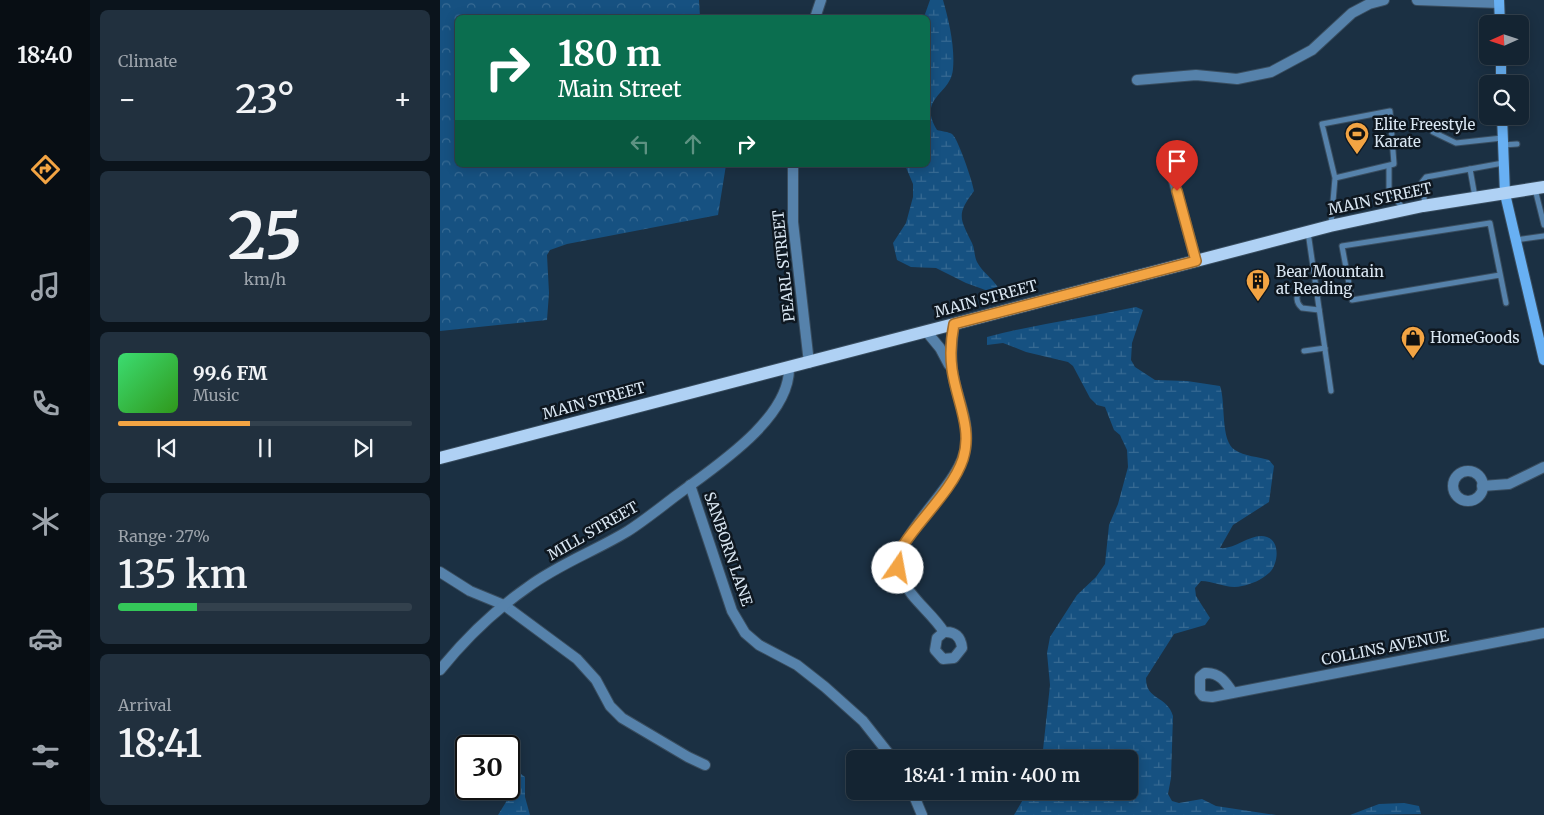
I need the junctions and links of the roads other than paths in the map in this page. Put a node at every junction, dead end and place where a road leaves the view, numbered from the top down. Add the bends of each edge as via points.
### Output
1 (821, 0) edge
2 (1384, 0) edge
3 (1416, 0) edge
4 (1499, 1) edge
5 (816, 15) edge
6 (1500, 15) edge
7 (1137, 80) dead end
8 (1502, 125) edge
9 (1433, 132) dead end
10 (1502, 142) junction
11 (1516, 144) dead end
12 (1503, 163) junction
13 (1389, 166) junction
14 (793, 167) edge
15 (1470, 169) junction
16 (1172, 174) dead end
17 (1335, 178) junction
18 (1540, 188) edge
19 (1505, 194) junction
20 (1475, 198) junction
21 (1425, 206) junction
22 (1404, 210) junction
23 (1544, 225) edge
24 (1331, 226) junction
25 (1308, 232) junction
26 (1544, 236) edge
27 (1514, 240) junction
28 (1196, 261) junction
29 (1500, 275) junction
30 (1316, 286) junction
31 (1506, 303) dead end
32 (1319, 310) junction
33 (954, 324) junction
34 (926, 331) junction
35 (1325, 348) junction
36 (1304, 351) dead end
37 (1544, 360) edge
38 (809, 363) junction
39 (789, 368) junction
40 (952, 371) junction
41 (1331, 391) dead end
42 (440, 458) edge
43 (1544, 467) edge
44 (690, 485) junction
45 (1482, 486) dead end
46 (440, 572) edge
47 (504, 605) junction
48 (944, 632) dead end
49 (1544, 634) edge
50 (440, 670) edge
51 (1232, 693) dead end
52 (886, 750) edge
53 (705, 765) dead end
54 (916, 800) edge
55 (922, 815) edge

1 - 5 street
2 - 7 street via 1352,13 1312,50 1271,72 1237,79 1196,75
3 - 4 street
4 - 6 main road
8 - 10 main road
9 - 10 lane via 1456,143
10 - 11 lane
10 - 12 main road
12 - 15 lane
12 - 19 main road
13 - 17 lane
13 - 17 lane via 1394,164 1390,111 1322,124
13 - 22 lane via 1389,192
14 - 38 street, PEARL STREET via 792,222
15 - 20 lane
15 - 21 lane via 1424,178
16 - 28 street
17 - 24 lane
18 - 19 main road, MAIN STREET
18 - 23 lane
19 - 20 main road, MAIN STREET
19 - 27 main road
20 - 21 main road, MAIN STREET
21 - 22 main road, MAIN STREET
22 - 24 main road, MAIN STREET
24 - 25 main road, MAIN STREET
25 - 28 main road, MAIN STREET
25 - 30 lane
26 - 27 lane
27 - 37 main road
28 - 33 main road, MAIN STREET
29 - 29 lane via 1490,223 1342,246 1352,300
29 - 31 lane
30 - 32 lane
30 - 32 lane via 1301,289 1297,301 1302,308
32 - 35 lane
33 - 34 main road, MAIN STREET
33 - 40 street
34 - 38 main road, MAIN STREET
34 - 40 street
35 - 36 lane
35 - 41 lane
38 - 39 main road, MAIN STREET
39 - 42 main road, MAIN STREET
39 - 44 street, MILL STREET via 788,384 773,411 746,441
40 - 48 street via 966,428 963,460 951,482 904,544 898,562 902,580
43 - 45 street via 1510,484
44 - 47 street, MILL STREET via 628,530 564,564
44 - 52 street, SANBORN LANE via 730,604 745,633 759,645 797,665 825,687 863,721
46 - 47 street via 470,591
47 - 50 street, MILL STREET
47 - 53 street via 584,665 610,706 622,718
49 - 51 street, COLLINS AVENUE
54 - 55 street

